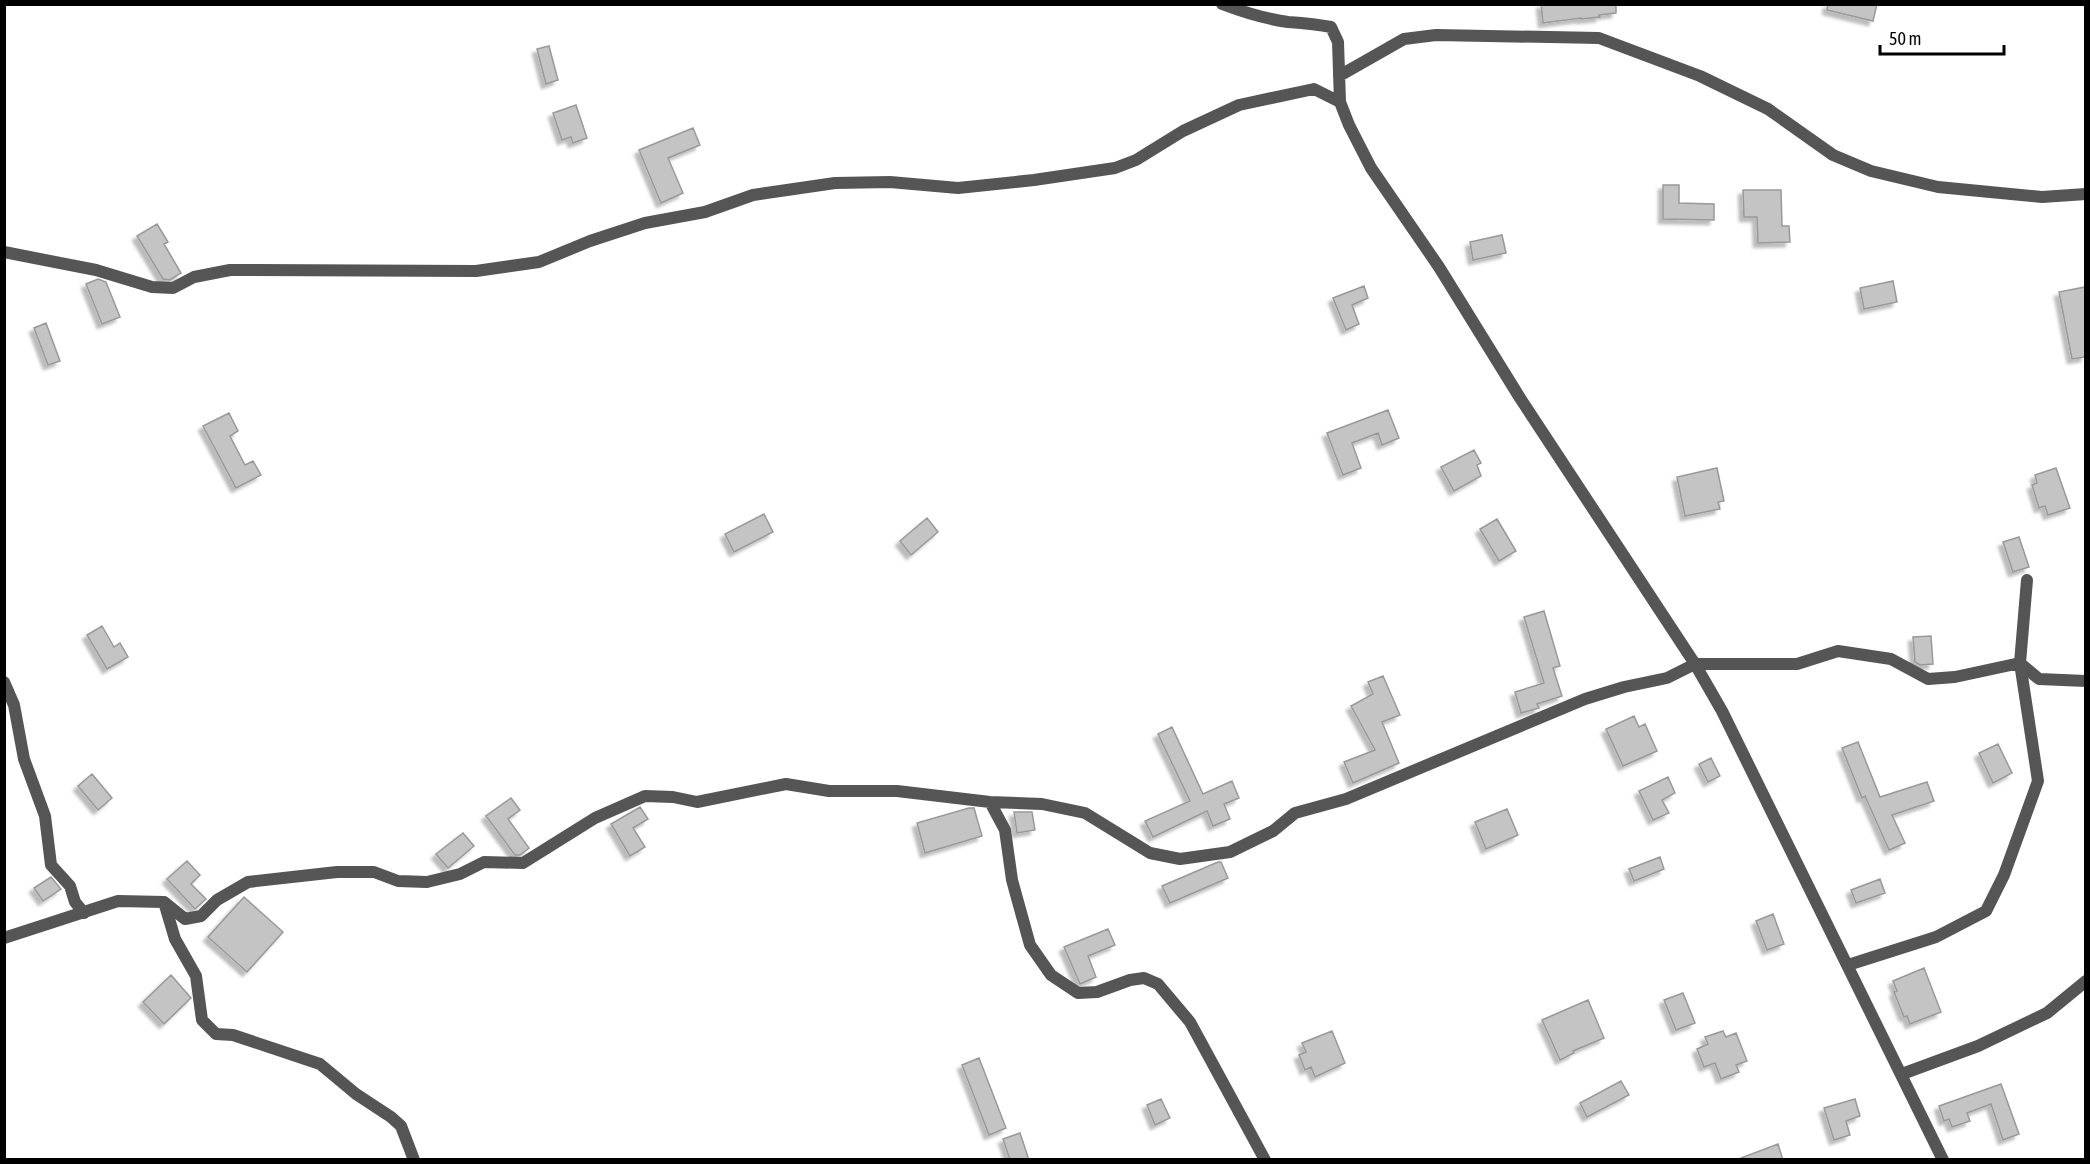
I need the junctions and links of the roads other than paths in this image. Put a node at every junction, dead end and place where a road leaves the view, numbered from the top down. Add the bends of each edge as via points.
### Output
1 (1222, 4) edge
2 (1339, 76) junction
3 (1340, 102) junction
4 (2085, 194) edge
5 (4, 252) edge
6 (2027, 580) dead end
7 (2020, 663) junction
8 (1695, 664) junction
9 (2085, 681) edge
10 (4, 682) edge
11 (990, 802) junction
12 (164, 902) junction
13 (84, 913) junction
14 (4, 938) edge
15 (1848, 965) junction
16 (2085, 981) edge
17 (1902, 1074) junction
18 (414, 1160) edge
19 (1265, 1160) edge
20 (1943, 1160) edge

1 - 2 street via 1286,21 1331,27 1338,42
2 - 3 street
2 - 4 street via 1404,39 1436,35 1599,38 1700,76 1768,109 1833,155 1871,171 1938,187 2042,197
3 - 5 street via 1314,89 1239,105 1115,168 958,188 890,182 835,183 753,195 705,213 645,223 539,262 476,271 230,270 194,277 173,288
3 - 8 street via 1371,168
6 - 7 street
7 - 8 street via 1928,679 1891,659 1838,651 1797,664
7 - 9 street via 2039,679
7 - 15 street via 2038,781 2004,875 1986,911 1936,937
8 - 11 street via 1667,678 1585,699 1346,799 1295,813 1273,831 1230,852 1180,859 1150,854 1085,813 1042,804
8 - 15 street
10 - 13 street via 14,705 24,759 45,816 51,865 70,886
11 - 12 street via 897,790 829,791 786,784 697,802 673,796 645,796 595,818 523,862 484,862 460,874 427,882 398,882 374,872 337,872 248,882 217,900 201,916 185,919
11 - 19 street via 1005,830 1012,880 1030,945 1051,975 1078,993 1097,992 1144,978 1158,984 1190,1022
12 - 13 street via 118,901
12 - 18 street via 175,939 196,976 202,1020 216,1034 232,1035 320,1064 402,1126
13 - 14 street
15 - 17 street
16 - 17 street via 2047,1013 1978,1046
17 - 20 street

